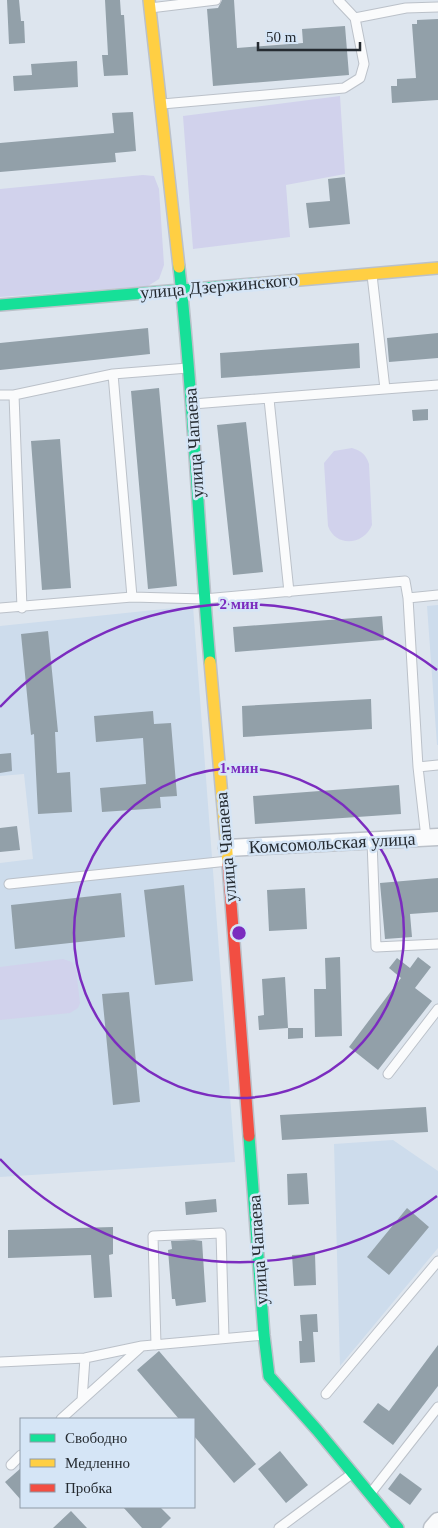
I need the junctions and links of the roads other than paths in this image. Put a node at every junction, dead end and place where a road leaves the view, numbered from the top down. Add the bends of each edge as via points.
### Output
1 (216, 0) edge
2 (338, 0) edge
3 (150, 4) edge
4 (405, 4) edge
5 (438, 7) edge
6 (355, 18) junction
7 (160, 105) junction
8 (438, 268) edge
9 (372, 272) junction
10 (182, 290) junction
11 (0, 305) edge
12 (188, 368) junction
13 (113, 374) junction
14 (438, 385) edge
15 (385, 389) junction
16 (0, 395) edge
17 (14, 395) junction
18 (269, 399) junction
19 (192, 404) junction
20 (289, 592) junction
21 (438, 595) edge
22 (132, 597) junction
23 (408, 598) junction
24 (204, 599) junction
25 (0, 608) edge
26 (22, 608) junction
27 (438, 765) edge
28 (418, 767) junction
29 (432, 838) edge
30 (372, 841) junction
31 (227, 855) junction
32 (9, 884) dead end
33 (438, 944) edge
34 (438, 1009) edge
35 (388, 1074) dead end
36 (438, 1260) edge
37 (264, 1335) junction
38 (224, 1338) junction
39 (156, 1345) junction
40 (142, 1346) junction
41 (85, 1358) junction
42 (0, 1362) edge
43 (326, 1394) dead end
44 (82, 1400) junction
45 (438, 1407) edge
46 (62, 1418) edge
47 (20, 1457) edge
48 (11, 1465) dead end
49 (353, 1473) junction
50 (370, 1494) junction
51 (438, 1521) edge
52 (279, 1528) edge
53 (398, 1528) edge
54 (432, 1528) edge

1 - 3 lane
2 - 6 lane
3 - 7 street, улица Чапаева
4 - 5 lane
4 - 6 lane
6 - 7 lane via 364,64 360,78 344,88
7 - 10 street, улица Чапаева
8 - 9 street, улица Дзержинского
9 - 10 street, улица Дзержинского
9 - 15 lane
10 - 11 street, улица Дзержинского
10 - 12 street, улица Чапаева
12 - 13 lane
12 - 19 street, улица Чапаева
13 - 17 lane
13 - 22 lane
14 - 15 lane
15 - 18 lane
16 - 17 lane
17 - 26 lane
18 - 19 lane
18 - 20 lane
19 - 24 street, улица Чапаева
20 - 23 lane via 405,581
20 - 24 lane
21 - 23 lane
22 - 24 lane
22 - 26 lane
23 - 28 lane
24 - 31 street, улица Чапаева
25 - 26 lane
27 - 28 lane
28 - 29 lane
29 - 30 street, Комсомольская улица
30 - 31 street, Комсомольская улица
30 - 33 lane via 376,947
31 - 32 lane
31 - 37 street, улица Чапаева
34 - 35 lane
36 - 43 lane
37 - 38 lane
37 - 49 street, улица Чапаева via 269,1376
38 - 39 lane
38 - 39 lane via 221,1233 153,1236
39 - 40 lane
40 - 41 lane
40 - 44 lane
41 - 42 lane
41 - 44 lane
44 - 46 lane
45 - 50 lane
47 - 48 lane
49 - 50 street, улица Чапаева
49 - 52 lane
50 - 53 street, улица Чапаева
51 - 54 street

